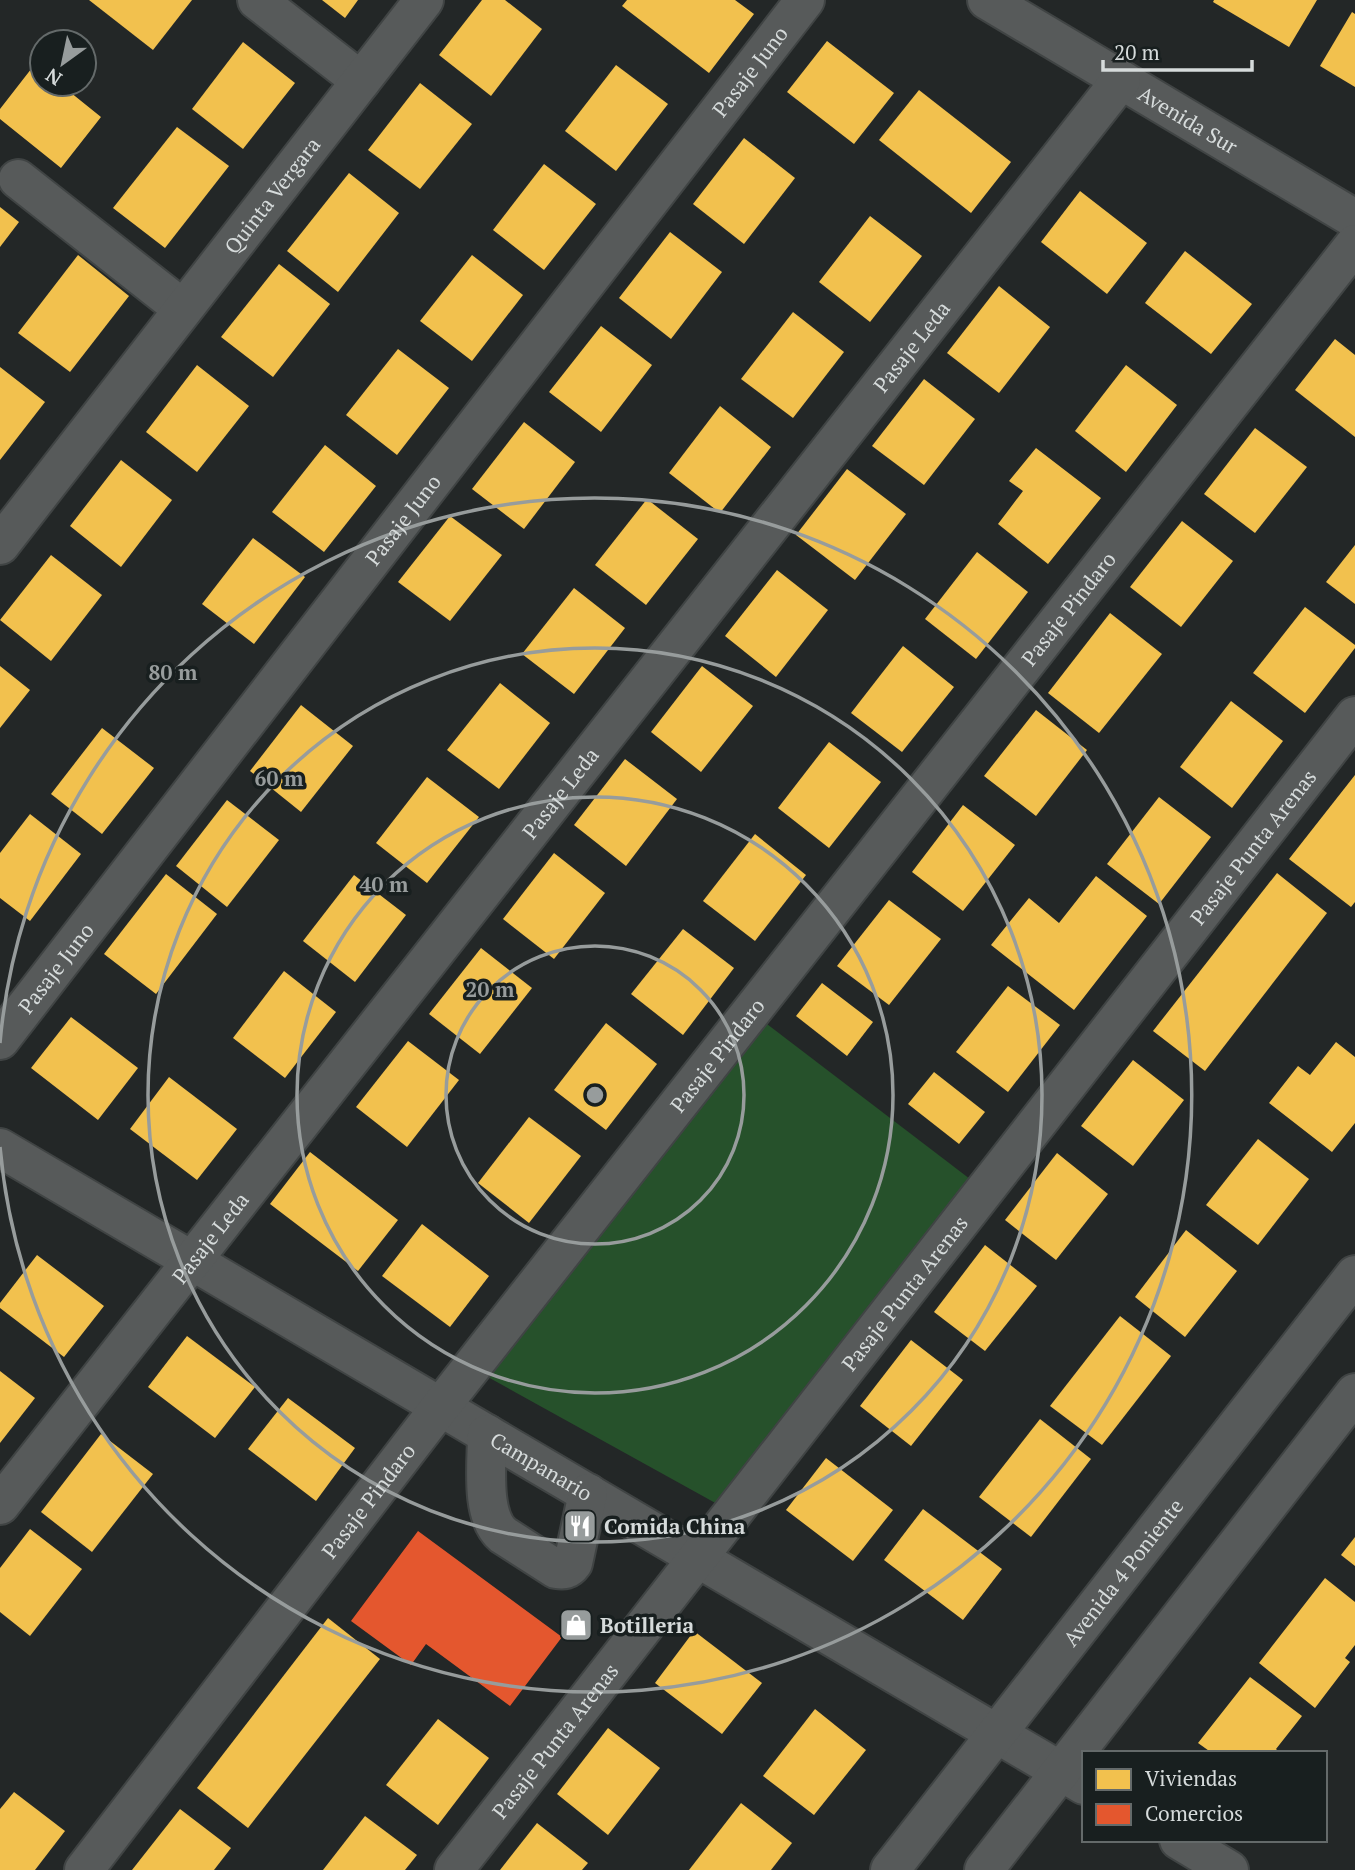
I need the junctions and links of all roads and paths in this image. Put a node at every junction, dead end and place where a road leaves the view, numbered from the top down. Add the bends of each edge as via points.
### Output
1 (257, 0) edge
2 (424, 0) edge
3 (805, 0) edge
4 (987, 0) edge
5 (1121, 80) junction
6 (361, 81) junction
7 (18, 179) dead end
8 (1355, 219) edge
9 (1355, 244) edge
10 (183, 309) junction
11 (4, 531) edge
12 (1355, 716) edge
13 (0, 1040) edge
14 (0, 1148) edge
15 (192, 1260) junction
16 (1355, 1275) edge
17 (1355, 1393) edge
18 (441, 1406) junction
19 (487, 1434) junction
20 (588, 1493) junction
21 (0, 1505) edge
22 (698, 1557) junction
23 (996, 1734) junction
24 (1092, 1751) edge
25 (1072, 1778) edge
26 (1182, 1842) edge
27 (84, 1870) edge
28 (454, 1870) edge
29 (890, 1870) edge
30 (984, 1870) edge
31 (1229, 1870) edge

1 - 6 street
2 - 6 street, Quinta Vergara
3 - 13 street, Pasaje Juno
4 - 5 street, Avenida Sur
5 - 8 street, Avenida Sur
5 - 15 street, Pasaje Leda
6 - 10 street, Quinta Vergara
7 - 10 street
9 - 18 street, Pasaje Pindaro
10 - 11 street, Quinta Vergara
12 - 22 street, Pasaje Punta Arenas
14 - 15 street, Campanario
15 - 18 street, Campanario
15 - 21 street, Pasaje Leda
16 - 23 street, Avenida 4 Poniente
17 - 24 street
18 - 19 street, Campanario
18 - 27 street, Pasaje Pindaro
19 - 20 street, Campanario
19 - 20 street via 488,1507 493,1523 503,1535 556,1569 565,1570 573,1563
20 - 22 street, Campanario
22 - 23 street, Campanario
22 - 28 street, Pasaje Punta Arenas
23 - 25 street, Campanario
23 - 29 street, Avenida 4 Poniente
25 - 30 street
26 - 31 street

